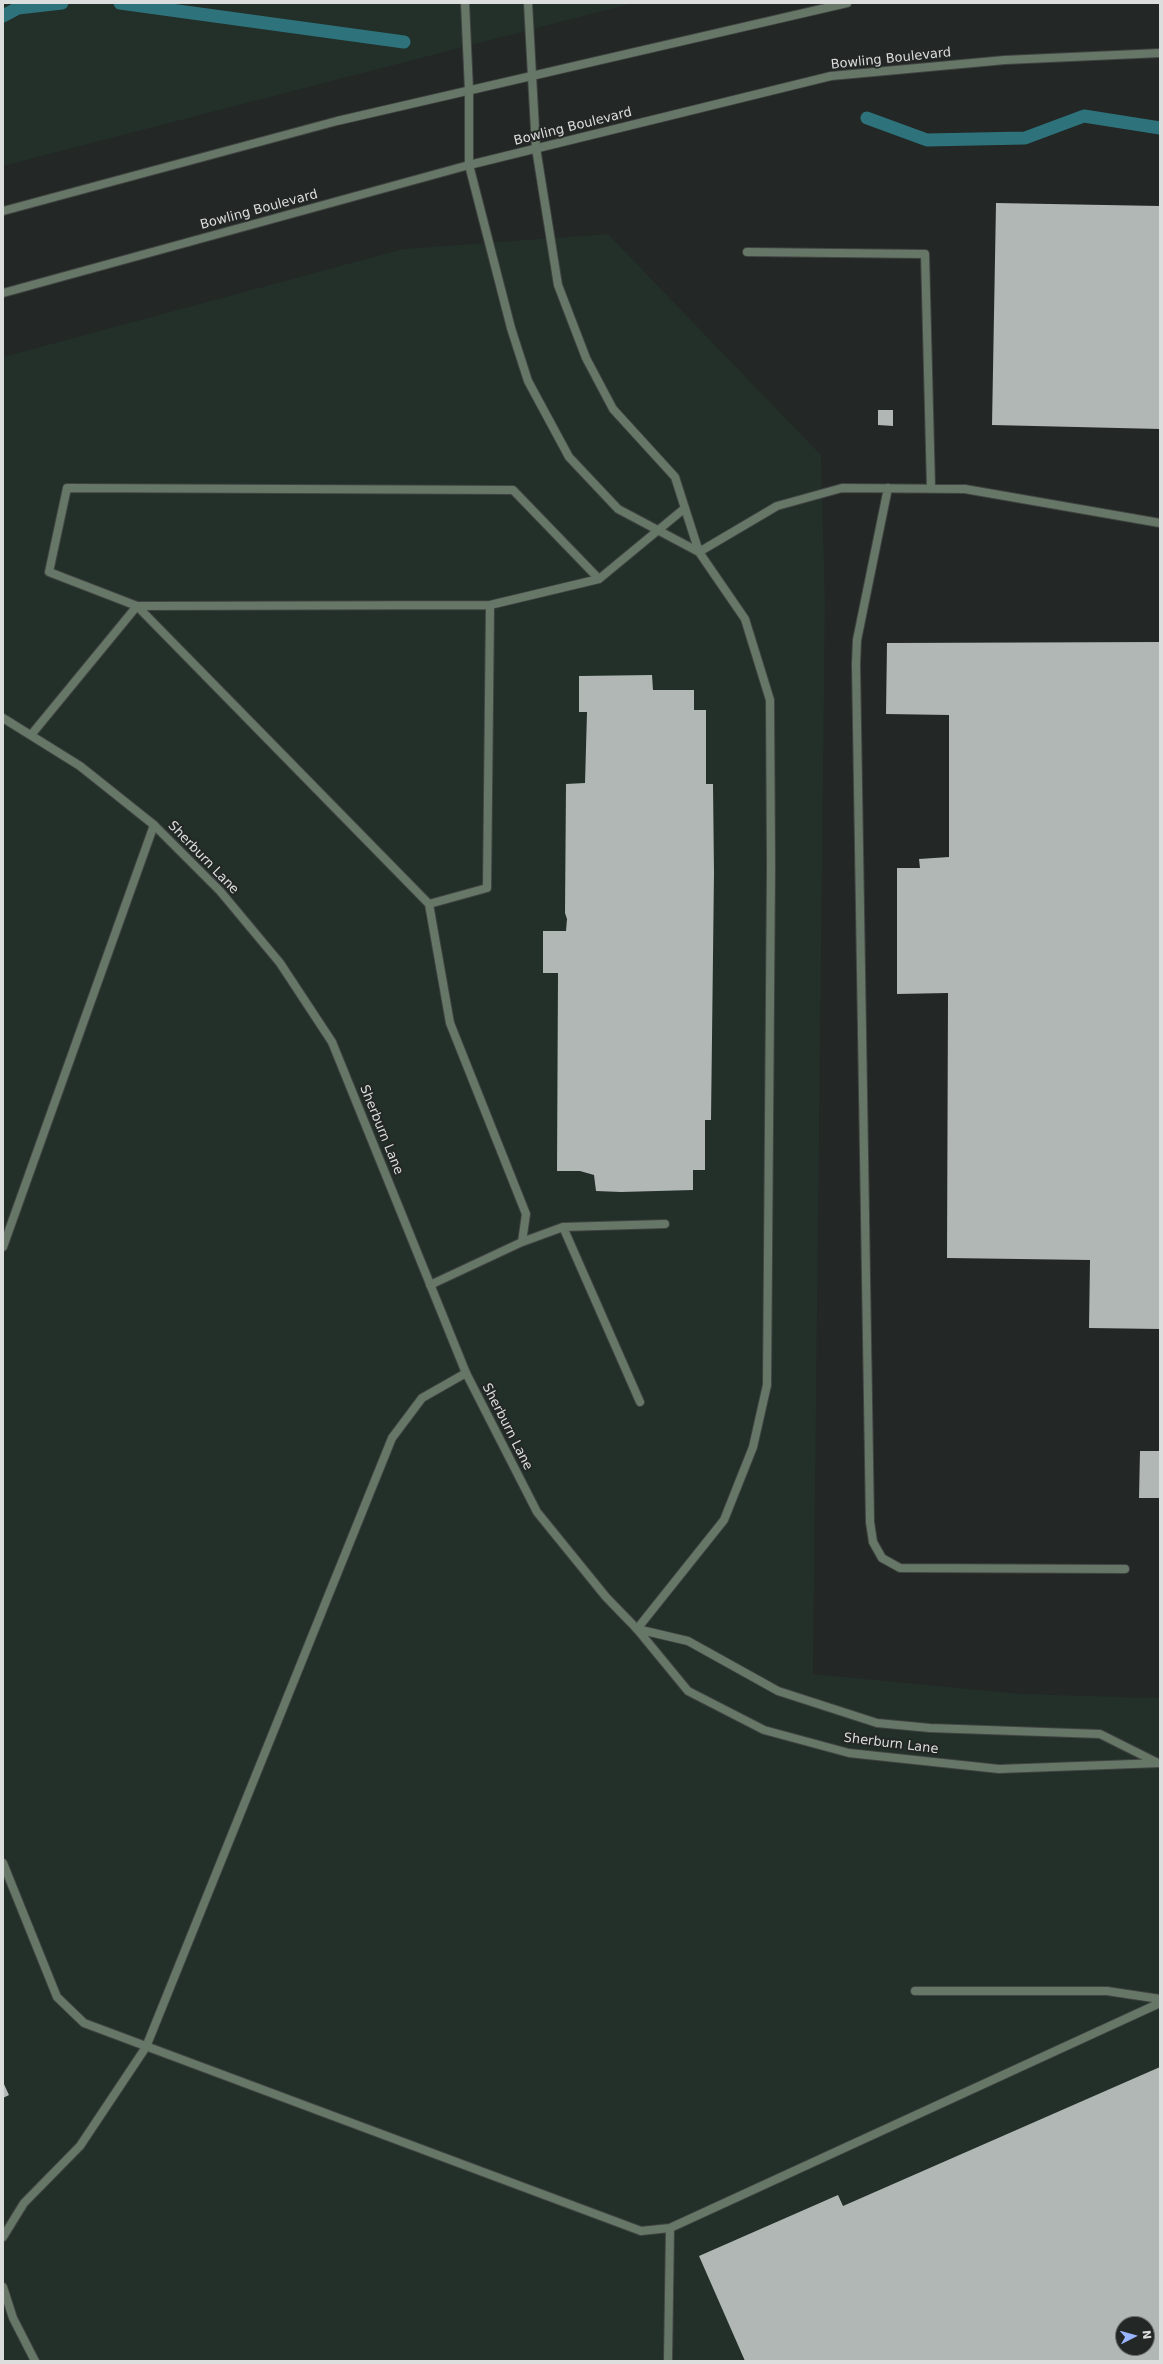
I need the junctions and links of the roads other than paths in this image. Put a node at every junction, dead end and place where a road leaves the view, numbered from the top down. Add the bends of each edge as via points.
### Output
1 (465, 3) edge
2 (528, 3) edge
3 (848, 3) edge
4 (1160, 53) edge
5 (532, 76) junction
6 (469, 90) junction
7 (536, 148) junction
8 (469, 165) junction
9 (3, 210) edge
10 (747, 252) dead end
11 (3, 293) edge
12 (888, 488) junction
13 (931, 488) junction
14 (685, 508) junction
15 (1160, 523) edge
16 (658, 530) junction
17 (699, 552) junction
18 (599, 579) junction
19 (490, 605) junction
20 (137, 606) junction
21 (3, 718) edge
22 (31, 735) junction
23 (154, 825) junction
24 (429, 904) junction
25 (665, 1224) dead end
26 (563, 1227) junction
27 (522, 1242) junction
28 (3, 1248) edge
29 (430, 1285) junction
30 (466, 1373) junction
31 (640, 1402) dead end
32 (1125, 1569) dead end
33 (637, 1630) junction
34 (1160, 1765) edge
35 (3, 1863) edge
36 (915, 1991) dead end
37 (1160, 1999) edge
38 (1160, 2003) edge
39 (146, 2047) junction
40 (670, 2228) junction
41 (3, 2237) edge
42 (3, 2287) edge
43 (36, 2361) edge
44 (668, 2361) edge

1 - 6 street
2 - 5 street
3 - 5 street
4 - 7 street, Bowling Boulevard via 1005,60 831,76
5 - 6 street
5 - 7 street
6 - 8 street
6 - 9 street
7 - 8 street, Bowling Boulevard
7 - 14 street via 558,285 586,358 613,409 675,477
8 - 11 street, Bowling Boulevard
8 - 16 street via 528,381 569,457 618,508
10 - 13 street via 925,254
12 - 13 street
12 - 17 street via 842,488 777,506
12 - 32 street via 857,640 856,664 870,1522 873,1542 882,1558 900,1568
13 - 15 street via 965,489
14 - 16 street
14 - 17 street
16 - 17 street
16 - 18 street
17 - 33 street via 745,619 770,700 767,1385 753,1447 724,1520
18 - 19 street
18 - 20 street via 513,490 67,488 49,572
19 - 20 street
19 - 24 street via 487,888
20 - 22 street
20 - 24 street
21 - 22 street, Sherburn Lane
22 - 23 street, Sherburn Lane via 80,766
23 - 28 street
23 - 29 street, Sherburn Lane via 220,891 280,963 332,1042
24 - 27 street via 450,1023 526,1214
25 - 26 street
26 - 27 street
26 - 31 street
27 - 29 street
29 - 30 street, Sherburn Lane
30 - 33 street, Sherburn Lane via 537,1512 606,1597
30 - 39 street via 422,1398 392,1438
33 - 34 street, Sherburn Lane via 688,1641 778,1691 877,1723 930,1728 1100,1734
33 - 34 street, Sherburn Lane via 688,1691 764,1730 849,1753 999,1769
35 - 39 street via 58,1997 84,2023
36 - 37 street via 1107,1991
38 - 40 street
39 - 40 street via 641,2231
39 - 41 street via 80,2146 24,2202
40 - 44 street
42 - 43 street via 13,2318

